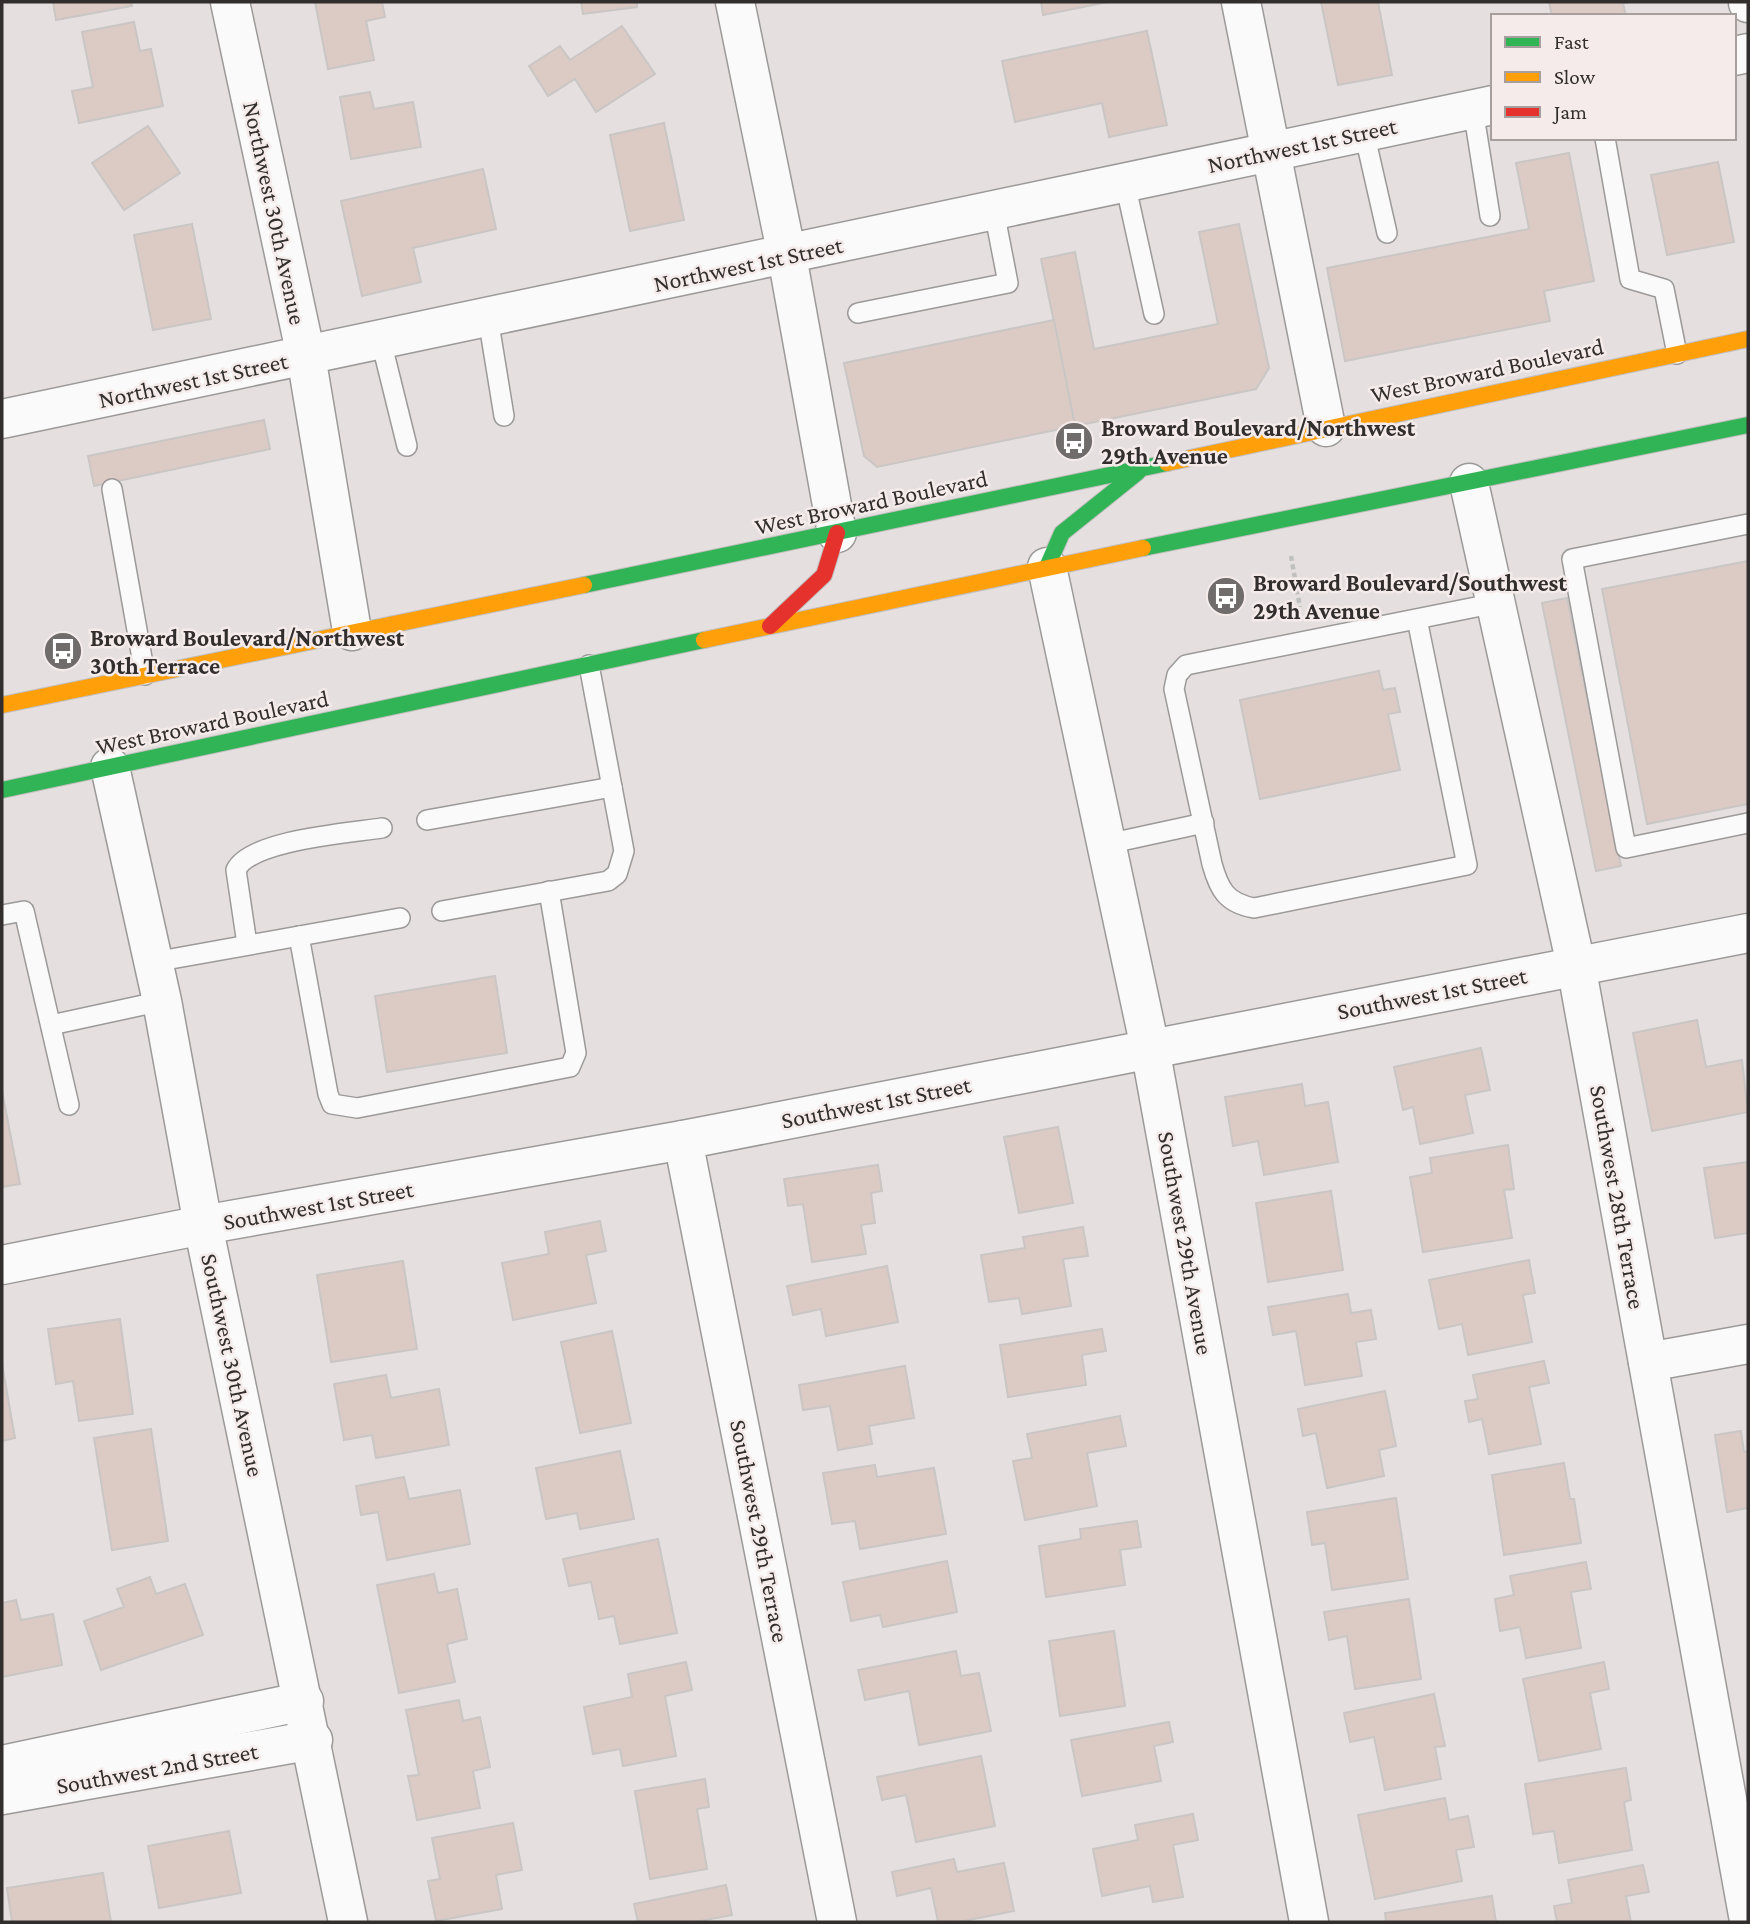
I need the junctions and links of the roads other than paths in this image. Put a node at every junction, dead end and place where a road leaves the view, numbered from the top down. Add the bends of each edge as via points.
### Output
1 (230, 2) edge
2 (734, 2) edge
3 (1241, 2) edge
4 (1483, 107) edge
5 (1364, 132) junction
6 (1605, 140) edge
7 (1272, 150) junction
8 (1125, 183) junction
9 (994, 211) junction
10 (1490, 216) dead end
11 (1387, 233) dead end
12 (787, 256) junction
13 (858, 313) dead end
14 (1154, 314) dead end
15 (488, 318) junction
16 (1748, 339) edge
17 (381, 341) junction
18 (1677, 354) junction
19 (306, 356) junction
20 (504, 416) dead end
21 (2, 419) edge
22 (1748, 425) edge
23 (1326, 427) junction
24 (407, 446) dead end
25 (1145, 466) junction
26 (1469, 483) junction
27 (112, 489) dead end
28 (1748, 524) edge
29 (837, 533) junction
30 (1047, 567) junction
31 (1496, 603) junction
32 (1417, 619) junction
33 (769, 626) junction
34 (352, 631) junction
35 (589, 665) junction
36 (145, 675) junction
37 (2, 705) edge
38 (110, 767) junction
39 (612, 787) junction
40 (2, 790) edge
41 (427, 820) dead end
42 (1204, 823) junction
43 (1748, 823) edge
44 (382, 828) dead end
45 (1107, 844) junction
46 (549, 891) junction
47 (442, 911) dead end
48 (2, 915) edge
49 (400, 918) dead end
50 (1748, 933) edge
51 (299, 936) junction
52 (247, 944) junction
53 (154, 962) junction
54 (1576, 965) junction
55 (162, 1001) junction
56 (51, 1026) junction
57 (1150, 1048) junction
58 (69, 1105) dead end
59 (683, 1140) junction
60 (203, 1226) junction
61 (2, 1265) edge
62 (1748, 1344) edge
63 (1648, 1362) junction
64 (304, 1701) junction
65 (313, 1740) junction
66 (2, 1765) edge
67 (1737, 1787) edge
68 (2, 1795) edge
69 (1748, 1915) edge
70 (348, 1922) edge
71 (837, 1922) edge
72 (1309, 1922) edge

1 - 19 street, Northwest 30th Avenue
2 - 12 street
3 - 7 street
4 - 5 street, Northwest 1st Street
4 - 10 lane
5 - 7 street, Northwest 1st Street
5 - 11 lane
6 - 18 lane via 1630,279 1664,289
7 - 8 street, Northwest 1st Street
7 - 23 street
8 - 9 street, Northwest 1st Street
8 - 14 lane
9 - 12 street, Northwest 1st Street
9 - 13 lane via 1008,283
12 - 15 street, Northwest 1st Street
12 - 29 street
15 - 17 street, Northwest 1st Street
15 - 20 lane
16 - 18 main road, West Broward Boulevard
17 - 19 street, Northwest 1st Street
17 - 24 lane
18 - 23 main road, West Broward Boulevard
19 - 21 street, Northwest 1st Street
19 - 34 street, Northwest 30th Avenue
22 - 26 main road, West Broward Boulevard
23 - 25 main road, West Broward Boulevard
25 - 29 main road, West Broward Boulevard
25 - 30 main road via 1062,533
26 - 30 main road, West Broward Boulevard
26 - 31 street, Southwest 28th Terrace
27 - 36 lane
28 - 43 lane via 1572,559 1626,848
29 - 33 main road via 824,575
29 - 34 main road, West Broward Boulevard
30 - 33 main road, West Broward Boulevard
30 - 45 street, Southwest 29th Avenue
31 - 32 lane
31 - 54 street, Southwest 28th Terrace
32 - 42 lane via 1186,665 1177,675 1174,689
32 - 42 lane via 1466,865 1254,908 1238,905 1218,887
33 - 35 main road, West Broward Boulevard
34 - 36 main road, West Broward Boulevard
35 - 38 main road, West Broward Boulevard
35 - 39 lane
36 - 37 main road, West Broward Boulevard
38 - 40 main road, West Broward Boulevard
38 - 53 street, Southwest 30th Avenue
39 - 41 lane
39 - 46 lane via 624,851 617,874 608,881
42 - 45 lane
44 - 52 lane via 265,848 240,861 236,870
45 - 57 street, Southwest 29th Avenue
46 - 47 lane
46 - 51 lane via 576,1053 570,1067 396,1101 357,1108 332,1104
48 - 56 lane via 24,911
49 - 51 lane
50 - 54 street, Southwest 1st Street
51 - 52 lane
52 - 53 lane
53 - 55 street, Southwest 30th Avenue
54 - 57 street, Southwest 1st Street
54 - 63 street, Southwest 28th Terrace
55 - 56 lane
55 - 60 street, Southwest 30th Avenue
56 - 58 lane
57 - 59 street, Southwest 1st Street
57 - 72 street, Southwest 29th Avenue
59 - 60 street, Southwest 1st Street
59 - 71 street, Southwest 29th Terrace
60 - 61 street, Southwest 1st Street
60 - 64 street, Southwest 30th Avenue
62 - 63 street
63 - 67 street, Southwest 28th Terrace
64 - 65 street, Southwest 30th Avenue
64 - 66 street, Southwest 2nd Street
65 - 68 street, Southwest 2nd Street
65 - 70 street, Southwest 30th Avenue
67 - 69 street, Southwest 28th Terrace

